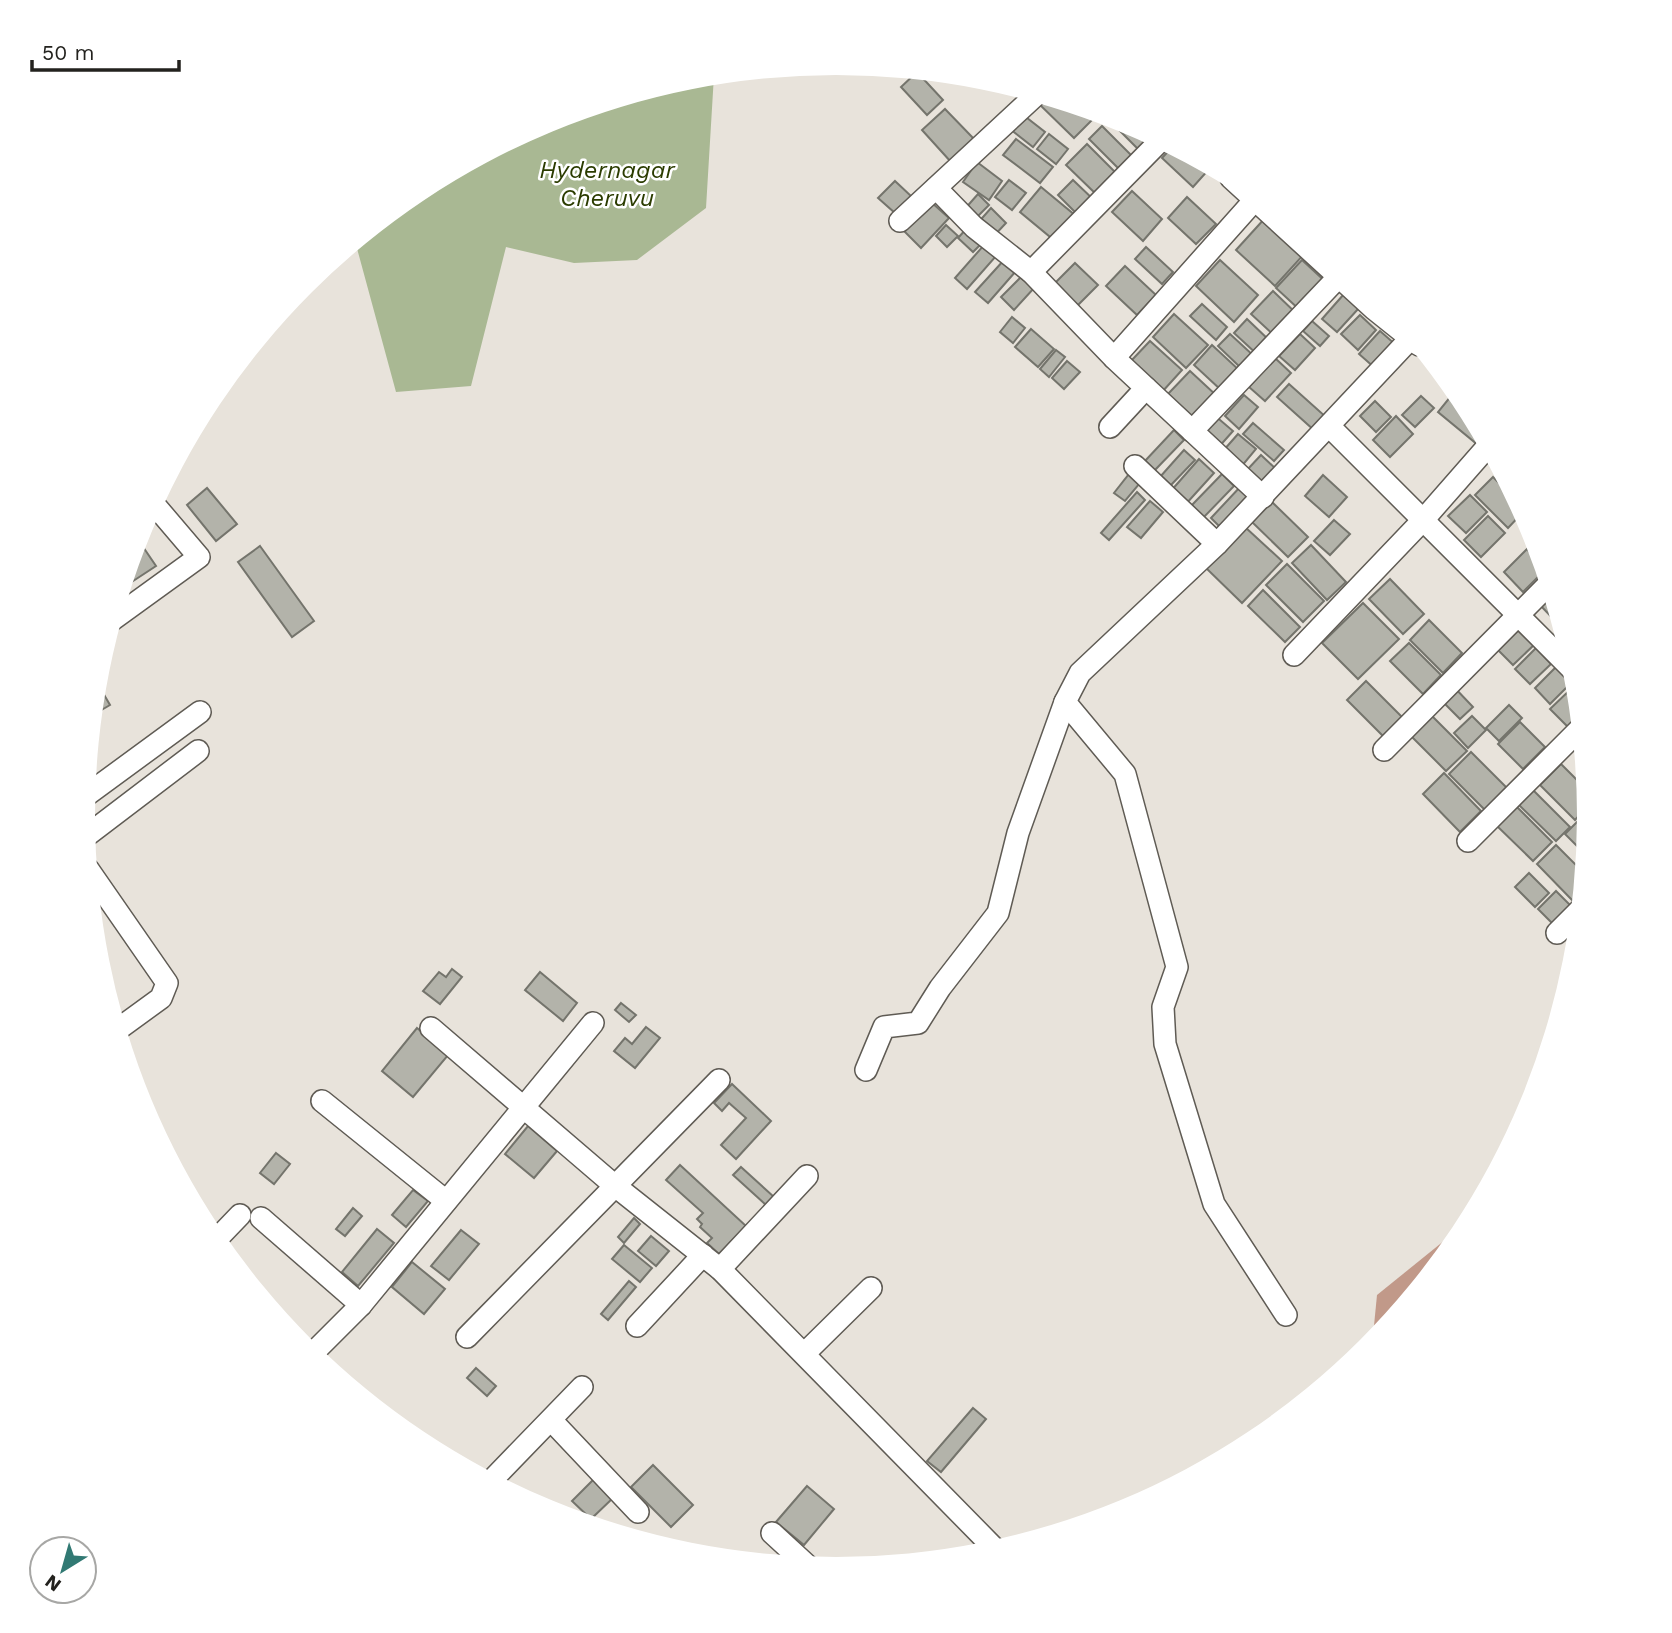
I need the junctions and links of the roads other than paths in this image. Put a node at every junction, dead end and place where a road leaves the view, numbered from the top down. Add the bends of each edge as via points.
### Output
1 (1029, 101) edge
2 (1154, 147) edge
3 (936, 188) junction
4 (1252, 203) edge
5 (900, 221) dead end
6 (1031, 272) junction
7 (1342, 275) edge
8 (1409, 347) edge
9 (1114, 358) junction
10 (1146, 388) junction
11 (1329, 426) junction
12 (1110, 427) dead end
13 (1192, 431) junction
14 (1482, 453) edge
15 (1135, 466) dead end
16 (1263, 497) junction
17 (161, 512) edge
18 (1424, 519) junction
19 (1217, 544) junction
20 (1542, 591) edge
21 (124, 611) edge
22 (1520, 614) junction
23 (1294, 655) dead end
24 (1559, 656) edge
25 (1065, 702) junction
26 (200, 712) dead end
27 (1573, 736) edge
28 (1384, 750) dead end
29 (198, 751) dead end
30 (96, 789) edge
31 (95, 829) edge
32 (1468, 841) dead end
33 (98, 883) edge
34 (1570, 920) edge
35 (1557, 933) dead end
36 (593, 1023) dead end
37 (125, 1024) edge
38 (430, 1028) dead end
39 (866, 1070) dead end
40 (719, 1080) dead end
41 (322, 1101) dead end
42 (525, 1107) junction
43 (807, 1176) dead end
44 (614, 1185) junction
45 (446, 1201) junction
46 (240, 1215) dead end
47 (261, 1218) dead end
48 (223, 1233) edge
49 (703, 1255) junction
50 (720, 1269) junction
51 (871, 1288) dead end
52 (361, 1305) junction
53 (1286, 1315) dead end
54 (637, 1326) dead end
55 (467, 1337) dead end
56 (319, 1347) edge
57 (805, 1353) junction
58 (582, 1387) dead end
59 (551, 1420) junction
60 (497, 1475) edge
61 (638, 1512) dead end
62 (772, 1533) dead end
63 (988, 1542) edge
64 (797, 1556) edge

1 - 3 street
2 - 6 street
3 - 5 street
3 - 6 street via 974,227
4 - 9 street
6 - 9 street
7 - 13 street
8 - 11 street
9 - 10 street
10 - 12 street
10 - 13 street
11 - 16 street
11 - 18 street
13 - 16 street
14 - 18 street
15 - 19 street
16 - 19 street
17 - 21 street via 199,556
18 - 22 street
18 - 23 street
19 - 25 street via 1080,673
20 - 22 street
22 - 24 street
22 - 28 street
25 - 39 street via 1018,833 998,913 918,1023 884,1027
25 - 53 street via 1125,774 1177,967 1163,1007 1165,1044 1214,1204
26 - 30 street
27 - 32 street
29 - 31 street
33 - 37 street via 167,983 162,998
34 - 35 street
36 - 42 street
38 - 42 street
40 - 44 street
41 - 45 street
42 - 44 street
42 - 45 street
43 - 50 street
44 - 49 street
44 - 55 street
45 - 52 street
46 - 48 street
47 - 52 street
49 - 50 street
49 - 54 street
50 - 57 street
51 - 57 street
52 - 56 street
57 - 63 street
58 - 59 street
59 - 60 street
59 - 61 street
62 - 64 street

